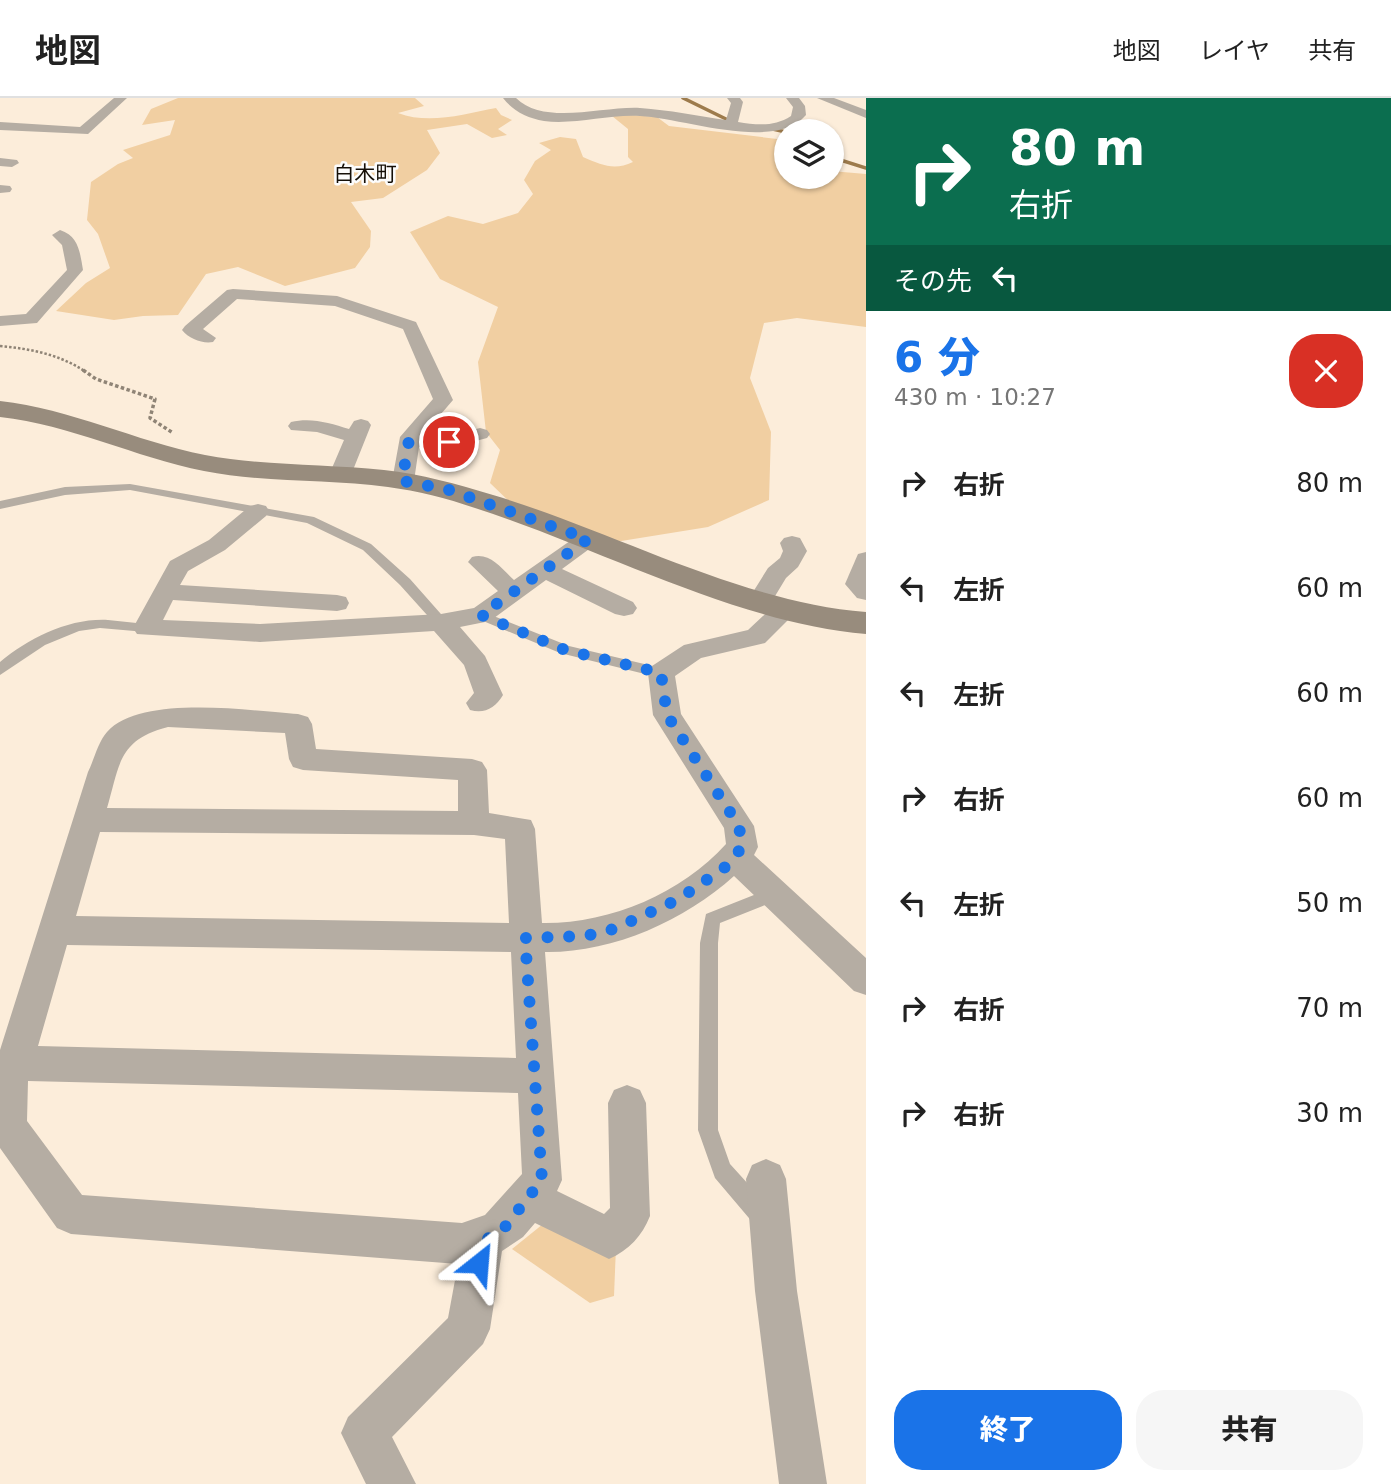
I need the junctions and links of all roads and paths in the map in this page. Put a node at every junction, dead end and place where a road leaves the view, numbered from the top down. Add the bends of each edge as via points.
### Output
1 (121, 98) edge
2 (509, 98) edge
3 (733, 98) edge
4 (792, 98) edge
5 (823, 98) edge
6 (635, 99) edge
7 (866, 114) edge
8 (537, 115) junction
9 (731, 124) junction
10 (0, 126) edge
11 (60, 235) dead end
12 (0, 321) edge
13 (207, 338) dead end
14 (0, 346) edge
15 (0, 409) edge
16 (150, 418) dead end
17 (298, 426) dead end
18 (480, 434) dead end
19 (409, 440) junction
20 (340, 475) junction
21 (402, 481) junction
22 (0, 505) edge
23 (258, 511) junction
24 (588, 539) junction
25 (792, 543) dead end
26 (866, 559) edge
27 (480, 562) dead end
28 (545, 569) junction
29 (164, 592) junction
30 (513, 592) junction
31 (866, 593) edge
32 (337, 603) dead end
33 (773, 604) junction
34 (624, 608) dead end
35 (481, 615) junction
36 (441, 622) junction
37 (866, 623) edge
38 (146, 628) junction
39 (0, 670) edge
40 (661, 673) junction
41 (480, 703) dead end
42 (88, 820) junction
43 (474, 823) junction
44 (735, 857) junction
45 (774, 894) junction
46 (54, 930) junction
47 (525, 938) junction
48 (866, 980) edge
49 (14, 1063) junction
50 (535, 1076) junction
51 (627, 1103) dead end
52 (766, 1179) dead end
53 (528, 1198) junction
54 (770, 1226) junction
55 (483, 1241) junction
56 (392, 1484) edge
57 (803, 1484) edge

1 - 10 street via 94,113 83,131
2 - 8 street via 520,109
3 - 9 street via 737,102
4 - 9 street via 800,116 791,123 760,129
5 - 7 street
6 - 8 street via 554,102 536,106
8 - 9 street via 639,112
11 - 12 street via 70,244 75,259 75,270 63,288 31,319
13 - 19 street via 191,330 233,294 337,300 410,326 443,400
14 - 16 path via 33,349 71,361 96,379 155,399
15 - 20 street via 38,413 206,463
17 - 20 street via 359,431
18 - 19 street via 449,442
19 - 21 street
20 - 21 street
21 - 24 street via 446,489
22 - 23 lane via 65,491 130,487
23 - 29 street via 217,545 178,566
23 - 36 lane via 310,520 367,547
24 - 28 street
24 - 33 street
25 - 33 street via 795,551 790,562 777,573
26 - 31 street via 857,584
27 - 30 street
28 - 30 street
28 - 34 street
29 - 32 street
29 - 38 street
30 - 35 street
33 - 37 street
33 - 40 street via 756,637 693,651
35 - 36 street
35 - 40 lane via 565,650
36 - 38 street via 260,633
36 - 41 street via 476,662 489,695
38 - 39 lane via 88,625 50,638
40 - 44 street via 667,715 739,826 742,847
42 - 43 street
42 - 43 street via 117,739 140,724 168,717 298,724 303,760 472,770
42 - 46 street
43 - 47 street via 520,829
44 - 45 street
44 - 47 street via 679,899 614,929 586,936
45 - 48 street
45 - 54 lane via 712,919 709,957 708,1130 722,1171
46 - 47 street
46 - 49 street
47 - 50 street
49 - 50 street
49 - 55 street via 7,1087 8,1127 71,1214 462,1244
50 - 53 street via 542,1180
51 - 53 street via 630,1216 608,1238
52 - 54 street
53 - 55 street via 501,1232
54 - 57 street
55 - 56 street via 468,1329 364,1433

